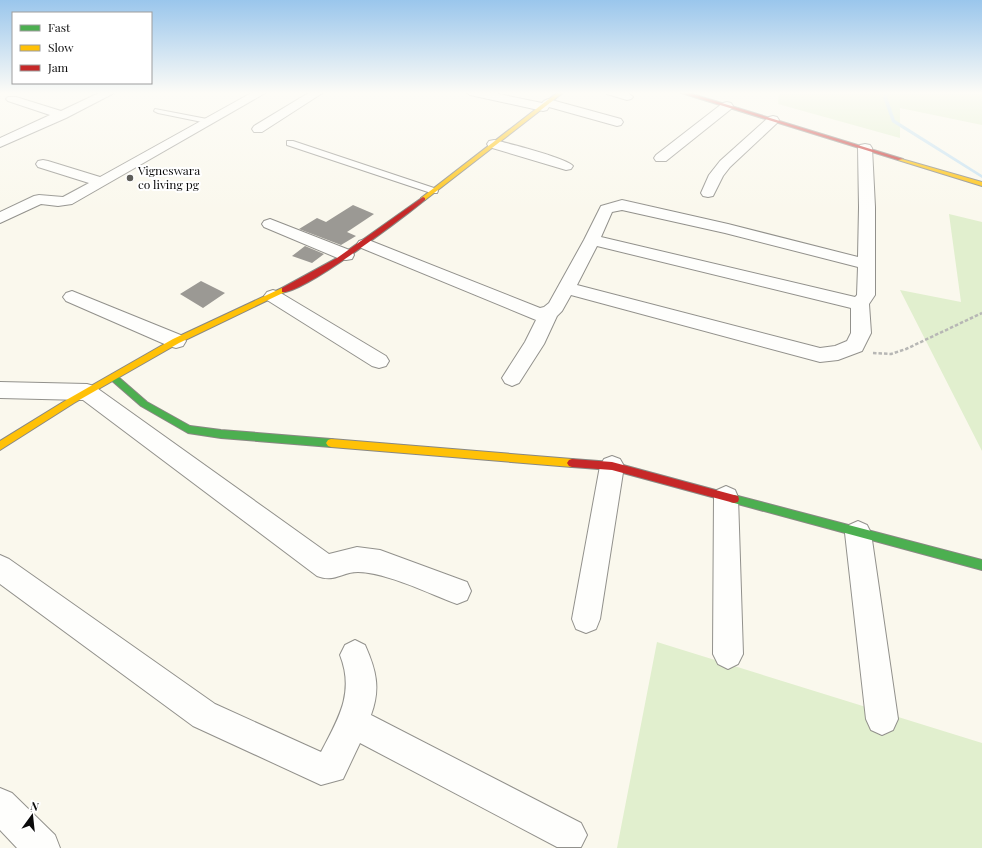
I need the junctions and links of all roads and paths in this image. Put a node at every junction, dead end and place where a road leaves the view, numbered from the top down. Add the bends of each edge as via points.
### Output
1 (25, 132) edge
2 (191, 132) edge
3 (510, 132) edge
4 (695, 132) edge
5 (760, 132) edge
6 (811, 132) edge
7 (840, 132) edge
8 (0, 143) edge
9 (290, 143) dead end
10 (494, 144) junction
11 (865, 148) junction
12 (895, 148) dead end
13 (661, 158) dead end
14 (43, 164) dead end
15 (566, 166) dead end
16 (101, 182) junction
17 (982, 184) edge
18 (434, 191) junction
19 (708, 193) dead end
20 (0, 218) edge
21 (270, 224) dead end
22 (592, 240) junction
23 (365, 244) junction
24 (346, 255) junction
25 (867, 264) junction
26 (566, 288) junction
27 (273, 296) junction
28 (72, 297) dead end
29 (860, 304) junction
30 (548, 313) junction
31 (982, 313) edge
32 (176, 341) junction
33 (846, 350) junction
34 (379, 361) dead end
35 (113, 377) junction
36 (512, 378) dead end
37 (0, 390) edge
38 (87, 392) junction
39 (0, 446) edge
40 (612, 466) junction
41 (726, 497) junction
42 (858, 533) junction
43 (982, 565) edge
44 (0, 568) edge
45 (458, 590) dead end
46 (586, 619) dead end
47 (728, 654) dead end
48 (355, 655) dead end
49 (882, 719) dead end
50 (352, 722) junction
51 (0, 805) edge
52 (569, 835) dead end
53 (42, 848) edge

1 - 8 street
2 - 16 street
3 - 10 street
4 - 13 street
5 - 19 street via 725,164 716,175
6 - 11 street
7 - 12 street
9 - 18 lane
10 - 15 street
10 - 18 street
11 - 17 street
11 - 25 street
14 - 16 street
16 - 20 street via 67,201 38,198
18 - 23 street
21 - 24 street
22 - 25 street via 606,209 622,205
22 - 26 street
22 - 29 street
23 - 24 street
23 - 30 street via 538,314
24 - 27 street via 304,281
25 - 29 street via 866,295
26 - 30 street via 556,307
26 - 33 street via 820,355
27 - 32 street
27 - 34 street
28 - 32 street
29 - 33 street via 861,333 855,346
30 - 36 street via 534,344
31 - 33 path via 891,354
32 - 35 street
35 - 38 street
35 - 40 street via 144,404 188,429 229,435
37 - 38 street
38 - 39 street
38 - 45 street via 326,566 357,559 380,562
40 - 41 street
40 - 46 street
41 - 42 street
41 - 47 street
42 - 43 street
42 - 49 street
44 - 50 street via 204,716 321,769 331,767
48 - 50 street via 361,672 361,697
50 - 52 street
51 - 53 street

